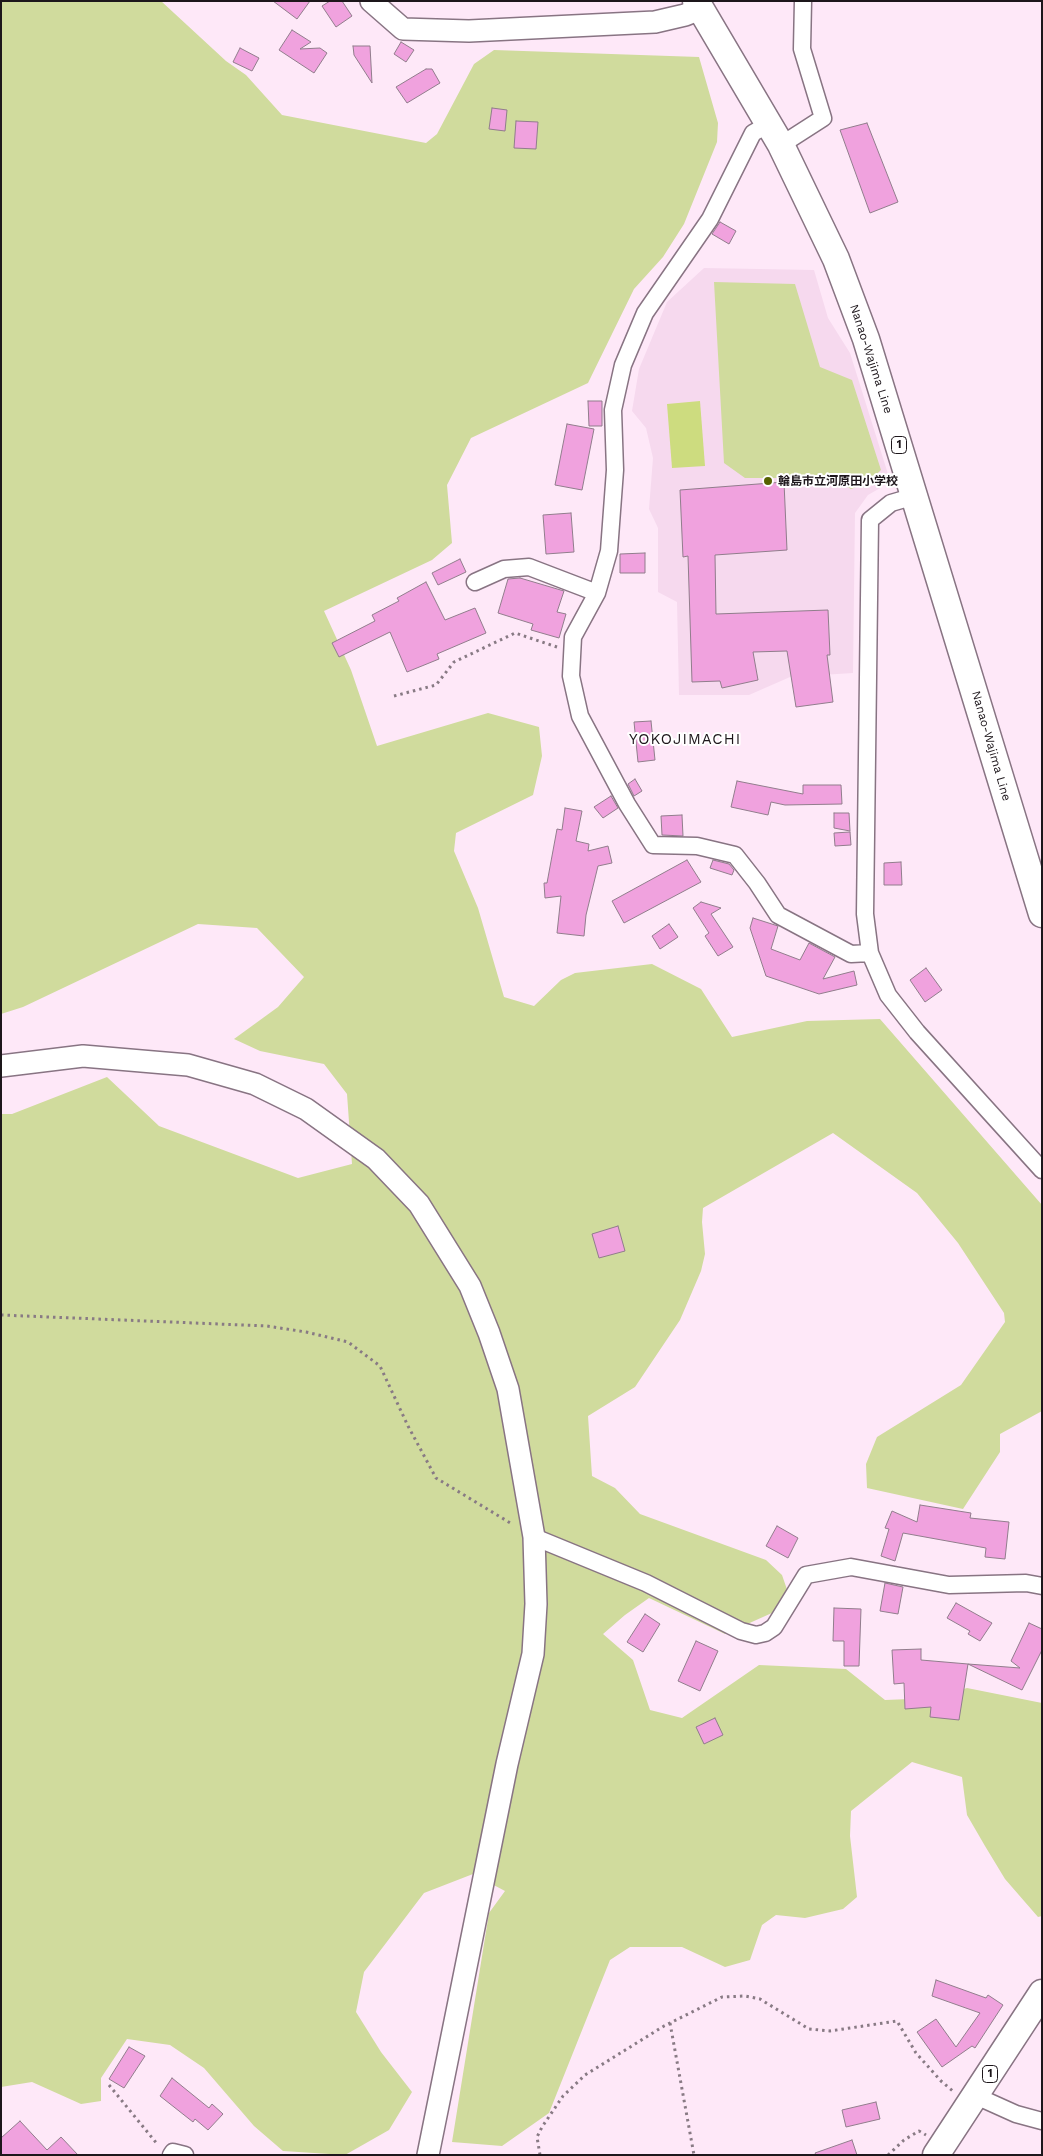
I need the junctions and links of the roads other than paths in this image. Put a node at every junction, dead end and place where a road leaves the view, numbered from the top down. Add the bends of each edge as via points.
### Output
1 (371, 1) edge
2 (802, 1) edge
3 (698, 5) edge
4 (775, 134) junction
5 (914, 496) junction
6 (475, 582) dead end
7 (597, 593) junction
8 (1042, 914) edge
9 (870, 953) junction
10 (1, 1066) edge
11 (1042, 1170) edge
12 (534, 1537) junction
13 (1042, 1586) edge
14 (1042, 1993) edge
15 (973, 2101) junction
16 (1042, 2122) edge
17 (940, 2150) edge
18 (165, 2151) edge
19 (185, 2155) edge
20 (428, 2155) edge

1 - 3 street via 403,29 470,31 656,22 685,15
2 - 4 street via 802,49 823,118
3 - 4 main road, Nanao-Wajima Line / 1
4 - 5 main road, Nanao-Wajima Line / 1 via 842,276 866,339
4 - 7 street via 753,132 710,219 644,313 623,365 613,410 616,470 610,542
5 - 8 main road, Nanao-Wajima Line / 1
5 - 9 street via 891,503 870,520 865,914
6 - 7 street via 504,569 529,566
7 - 9 street via 573,637 571,676 580,716 654,845 697,846 735,856 778,915 851,954
9 - 11 street via 888,995 917,1032
10 - 12 street via 83,1056 188,1065 255,1084 306,1108 376,1159 419,1204 470,1286 508,1389
12 - 13 street via 646,1583 741,1632 756,1635 774,1627 806,1575 851,1568 950,1585 1026,1583
12 - 20 street via 536,1604 533,1654 507,1764
14 - 15 main road, 1
15 - 16 street
15 - 17 main road, 1
18 - 19 street

